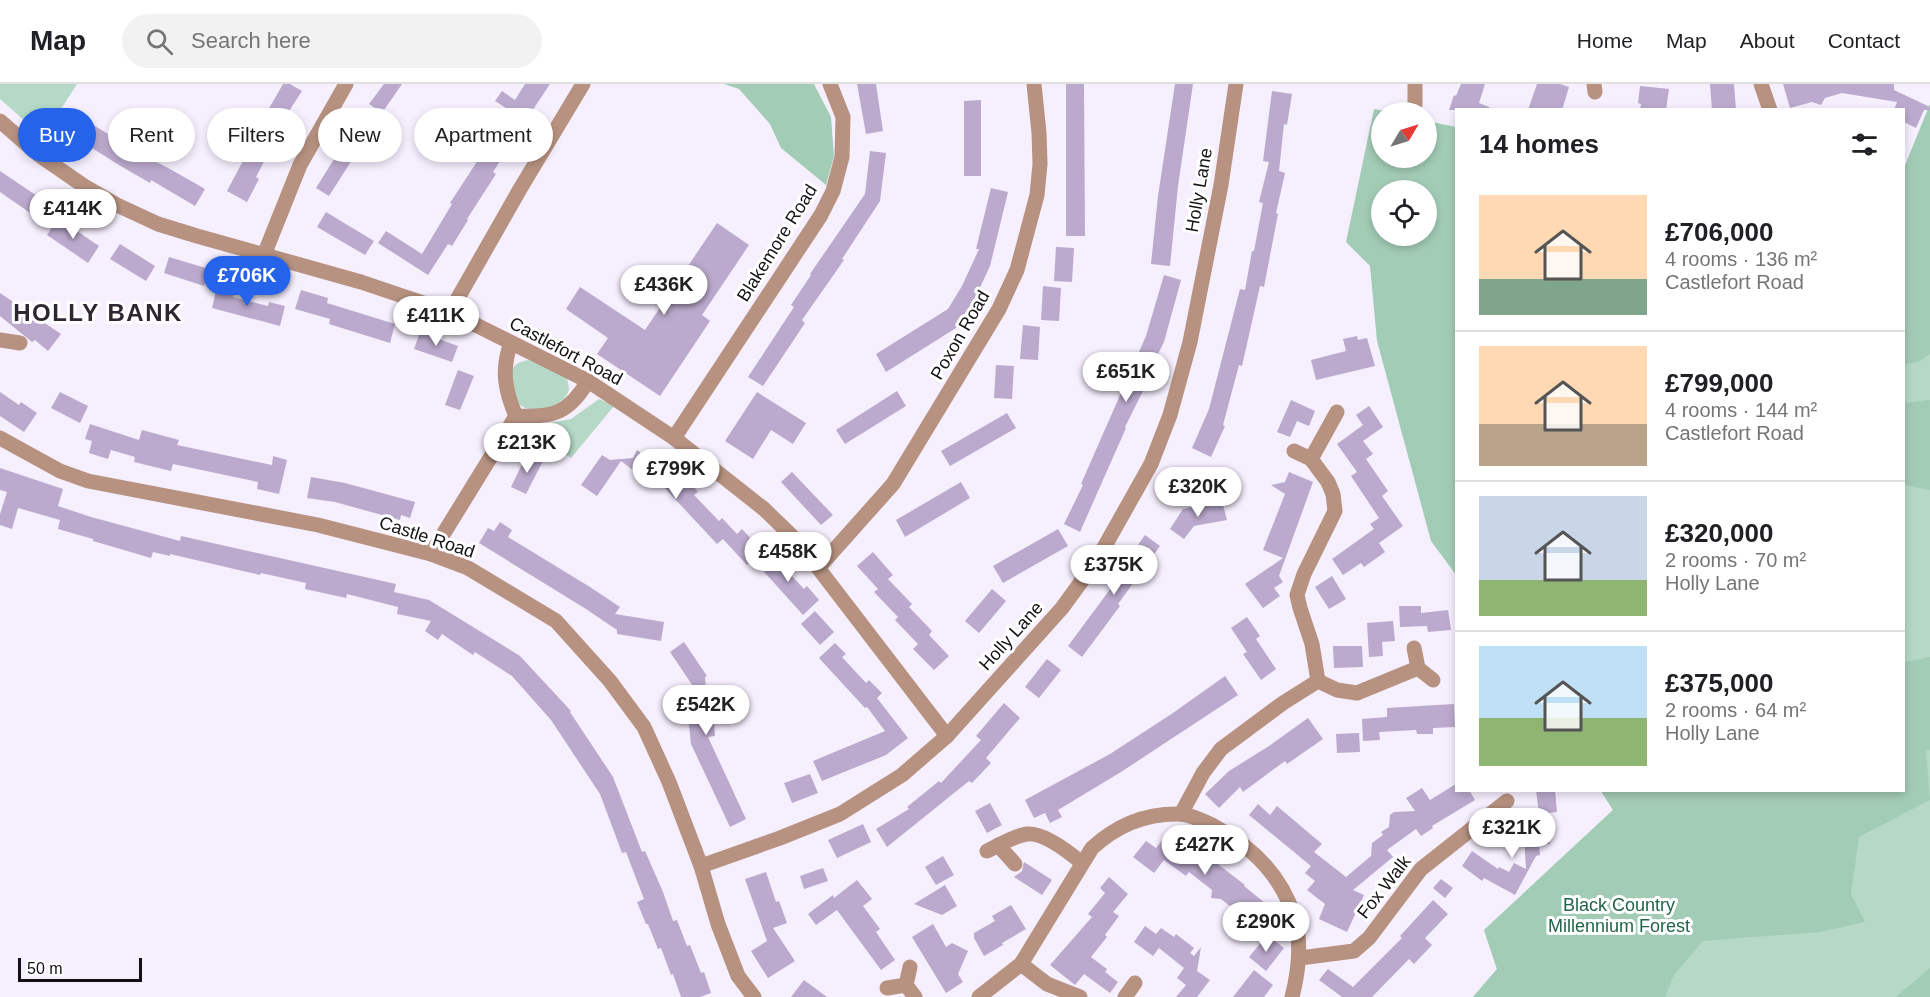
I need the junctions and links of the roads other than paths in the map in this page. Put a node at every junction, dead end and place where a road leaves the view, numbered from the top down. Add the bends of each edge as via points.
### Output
1 (346, 84) edge
2 (583, 84) edge
3 (830, 84) edge
4 (1034, 84) edge
5 (1236, 84) edge
6 (1415, 84) edge
7 (1761, 84) edge
8 (1415, 102) edge
9 (1769, 108) edge
10 (0, 121) edge
11 (264, 255) junction
12 (450, 312) junction
13 (0, 340) edge
14 (511, 343) junction
15 (20, 344) dead end
16 (588, 381) junction
17 (1336, 412) dead end
18 (516, 416) junction
19 (0, 438) edge
20 (674, 438) junction
21 (1294, 451) dead end
22 (1311, 459) junction
23 (430, 554) junction
24 (819, 567) junction
25 (1414, 648) dead end
26 (1418, 668) junction
27 (1433, 680) dead end
28 (1318, 681) junction
29 (947, 736) junction
30 (1507, 801) dead end
31 (1181, 814) junction
32 (1490, 815) junction
33 (1509, 837) dead end
34 (1082, 863) junction
35 (1015, 864) dead end
36 (701, 866) junction
37 (1300, 958) junction
38 (1022, 964) junction
39 (910, 967) dead end
40 (1135, 984) dead end
41 (887, 988) dead end
42 (910, 991) edge
43 (754, 997) edge
44 (979, 997) edge
45 (1080, 997) edge
46 (1125, 997) edge
47 (1292, 997) edge

1 - 11 street via 300,165
2 - 12 street
3 - 20 street, Blakemore Road via 843,117 842,157 833,191
4 - 24 street, Poxon Road via 1040,164 1037,195 1017,270 1004,300 893,484
5 - 29 street, Holly Lane via 1190,342 1170,415 1151,464 1097,560 1062,608
6 - 8 street
7 - 9 street
10 - 11 street, Castlefort Road via 39,155 117,205 158,224
11 - 12 street, Castlefort Road
12 - 14 street, Castlefort Road
13 - 15 street
14 - 16 street, Castlefort Road
14 - 18 street via 504,369
16 - 18 street via 578,399 563,410 534,417
16 - 20 street, Castlefort Road
17 - 22 street
18 - 23 street
19 - 23 street, Castle Road via 60,471 88,481 318,525
20 - 24 street, Castlefort Road via 764,509
21 - 22 street
22 - 28 street via 1334,494 1335,511 1297,595
23 - 36 street, Castle Road via 468,568 556,621 610,681 644,727
24 - 29 street, Castlefort Road
25 - 26 street
26 - 27 street
26 - 28 street via 1357,693 1337,690
28 - 31 street via 1221,749
29 - 36 street, Holly Lane via 902,776 840,814
30 - 32 street, Fox Walk
31 - 34 street via 1126,824 1102,839
31 - 37 street via 1201,819 1245,844 1276,878 1295,918
32 - 33 street
32 - 37 street, Fox Walk via 1421,869 1369,938 1354,951
34 - 35 street via 1050,840 1030,833 992,848
34 - 38 street
36 - 43 street, Castle Road via 738,976
37 - 47 street
38 - 44 street
38 - 45 street via 1047,984
39 - 42 street
40 - 46 street
41 - 42 street

